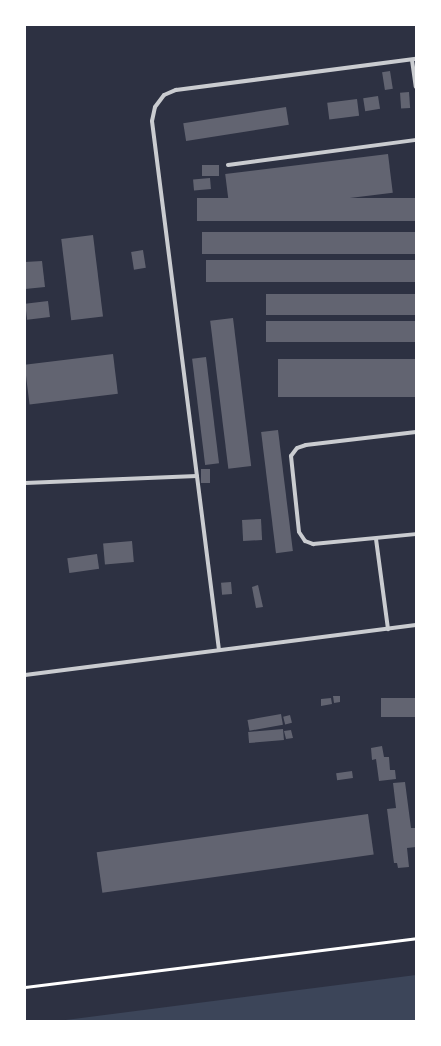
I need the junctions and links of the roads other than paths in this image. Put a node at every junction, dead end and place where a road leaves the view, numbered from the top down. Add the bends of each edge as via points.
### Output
1 (414, 59) edge
2 (416, 87) edge
3 (416, 140) edge
4 (228, 165) dead end
5 (416, 432) edge
6 (197, 476) junction
7 (25, 483) edge
8 (416, 534) edge
9 (376, 539) junction
10 (416, 625) edge
11 (388, 629) junction
12 (219, 650) junction
13 (25, 675) edge

1 - 2 lane
1 - 6 lane via 176,90 164,94 155,107 152,121
3 - 4 lane
5 - 9 lane via 306,445 297,448 291,456 299,532 305,540 313,544
6 - 7 lane
6 - 12 lane
8 - 9 lane
9 - 11 lane
10 - 11 lane
11 - 12 lane
12 - 13 lane

